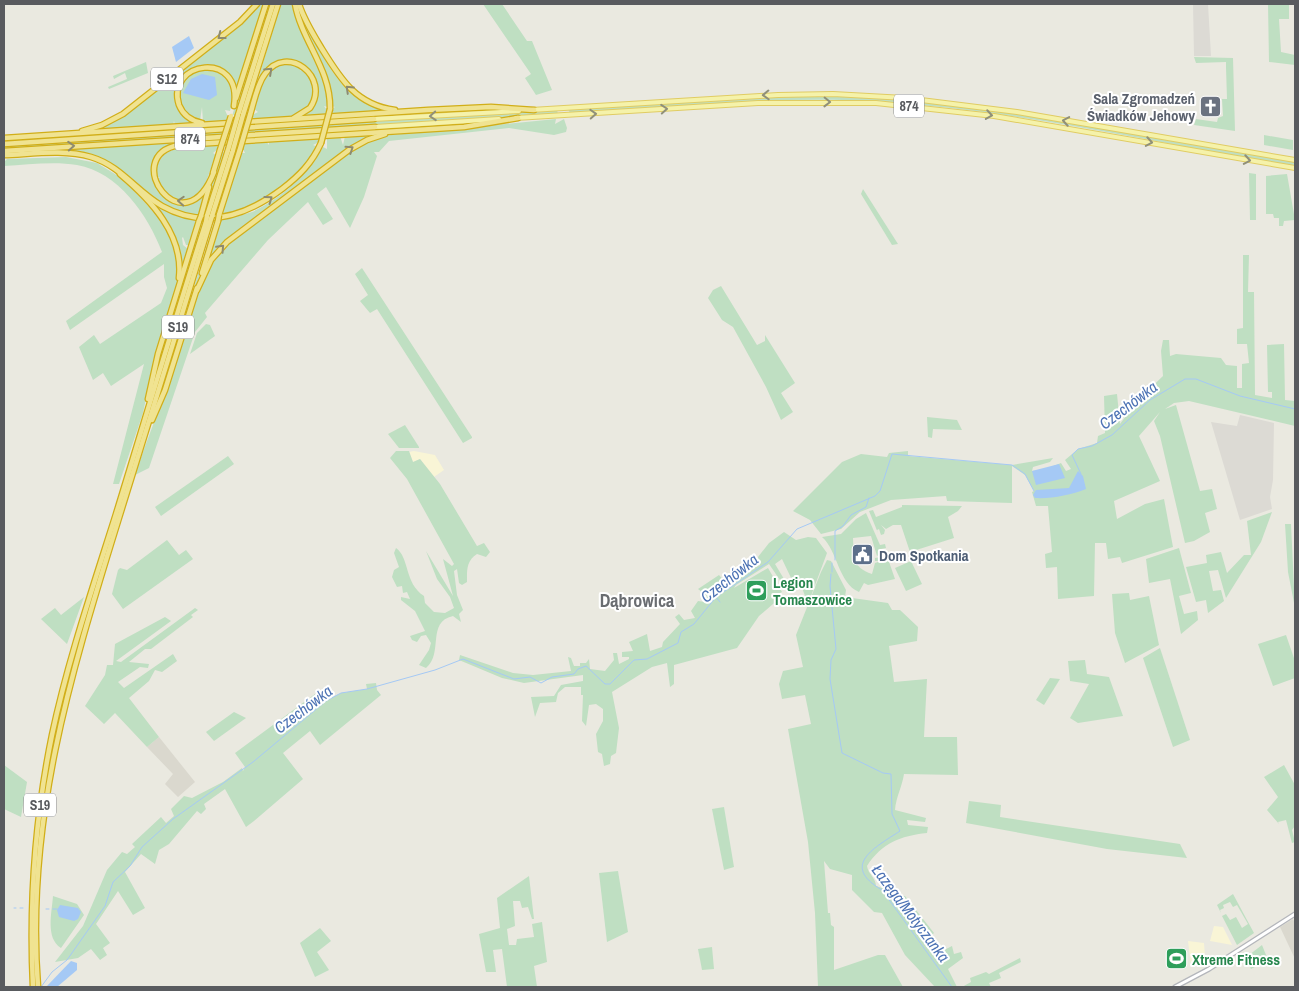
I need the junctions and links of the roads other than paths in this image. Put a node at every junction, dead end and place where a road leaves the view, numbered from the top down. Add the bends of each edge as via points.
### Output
1 (257, 4) edge
2 (266, 4) edge
3 (273, 4) edge
4 (278, 4) edge
5 (295, 4) edge
6 (299, 4) edge
7 (234, 106) junction
8 (534, 110) junction
9 (409, 112) junction
10 (241, 115) junction
11 (518, 118) junction
12 (374, 119) joint
13 (282, 120) junction
14 (216, 125) junction
15 (375, 127) joint
16 (401, 131) junction
17 (64, 134) junction
18 (4, 138) edge
19 (4, 144) edge
20 (4, 151) edge
21 (4, 155) edge
22 (92, 157) junction
23 (1295, 160) edge
24 (1295, 168) edge
25 (214, 172) junction
26 (208, 222) junction
27 (197, 290) junction
28 (176, 296) junction
29 (144, 420) junction
30 (146, 432) junction
31 (1295, 914) edge
32 (33, 987) edge
33 (38, 987) edge
34 (1175, 987) edge

1 -> 17 highway, S12 via 243,19 123,114 96,127
2 - 7 highway
3 - 10 highway, S19
4 - 10 highway, S19
22 -> 5 highway, bridge via 119,170 153,200 196,218 221,218 248,211 268,199 302,172 321,144 330,109 325,73 302,27
9 -> 6 highway via 378,107 350,90 312,32
7 - 14 highway via 233,84 221,71 203,67 187,75 178,92 182,112 193,121
7 - 25 highway, bridge
8 - 9 highway via 491,107
8 -> 12 main road, 874
23 -> 8 main road, 874 via 967,104 877,96 778,95
9 - 13 highway
10 - 26 highway, S19, bridge
11 - 15 main road, 874
11 - 16 highway via 483,125
11 -> 24 main road, 874 via 758,103 876,103 971,112
12 - 19 highway, 874
13 - 14 highway
27 -> 13 highway, bridge via 265,74 278,64 295,62 304,66 312,76 315,97 304,114
14 - 17 highway
20 -> 15 highway, 874
25 -> 16 highway via 204,193 186,202 164,196 154,176 161,154 180,145
27 -> 16 highway via 214,256 236,235 352,147 374,137
17 - 18 highway, S12
21 - 22 highway
22 - 28 highway via 122,176 168,227 179,258
25 - 28 highway
26 - 29 highway, S19
26 - 30 highway, S19
27 - 30 highway via 163,395
28 - 29 highway via 155,365
29 - 32 highway, S19 via 78,636 52,736 34,860
30 - 33 highway, S19 via 77,657 56,742 40,847
31 - 34 main road

